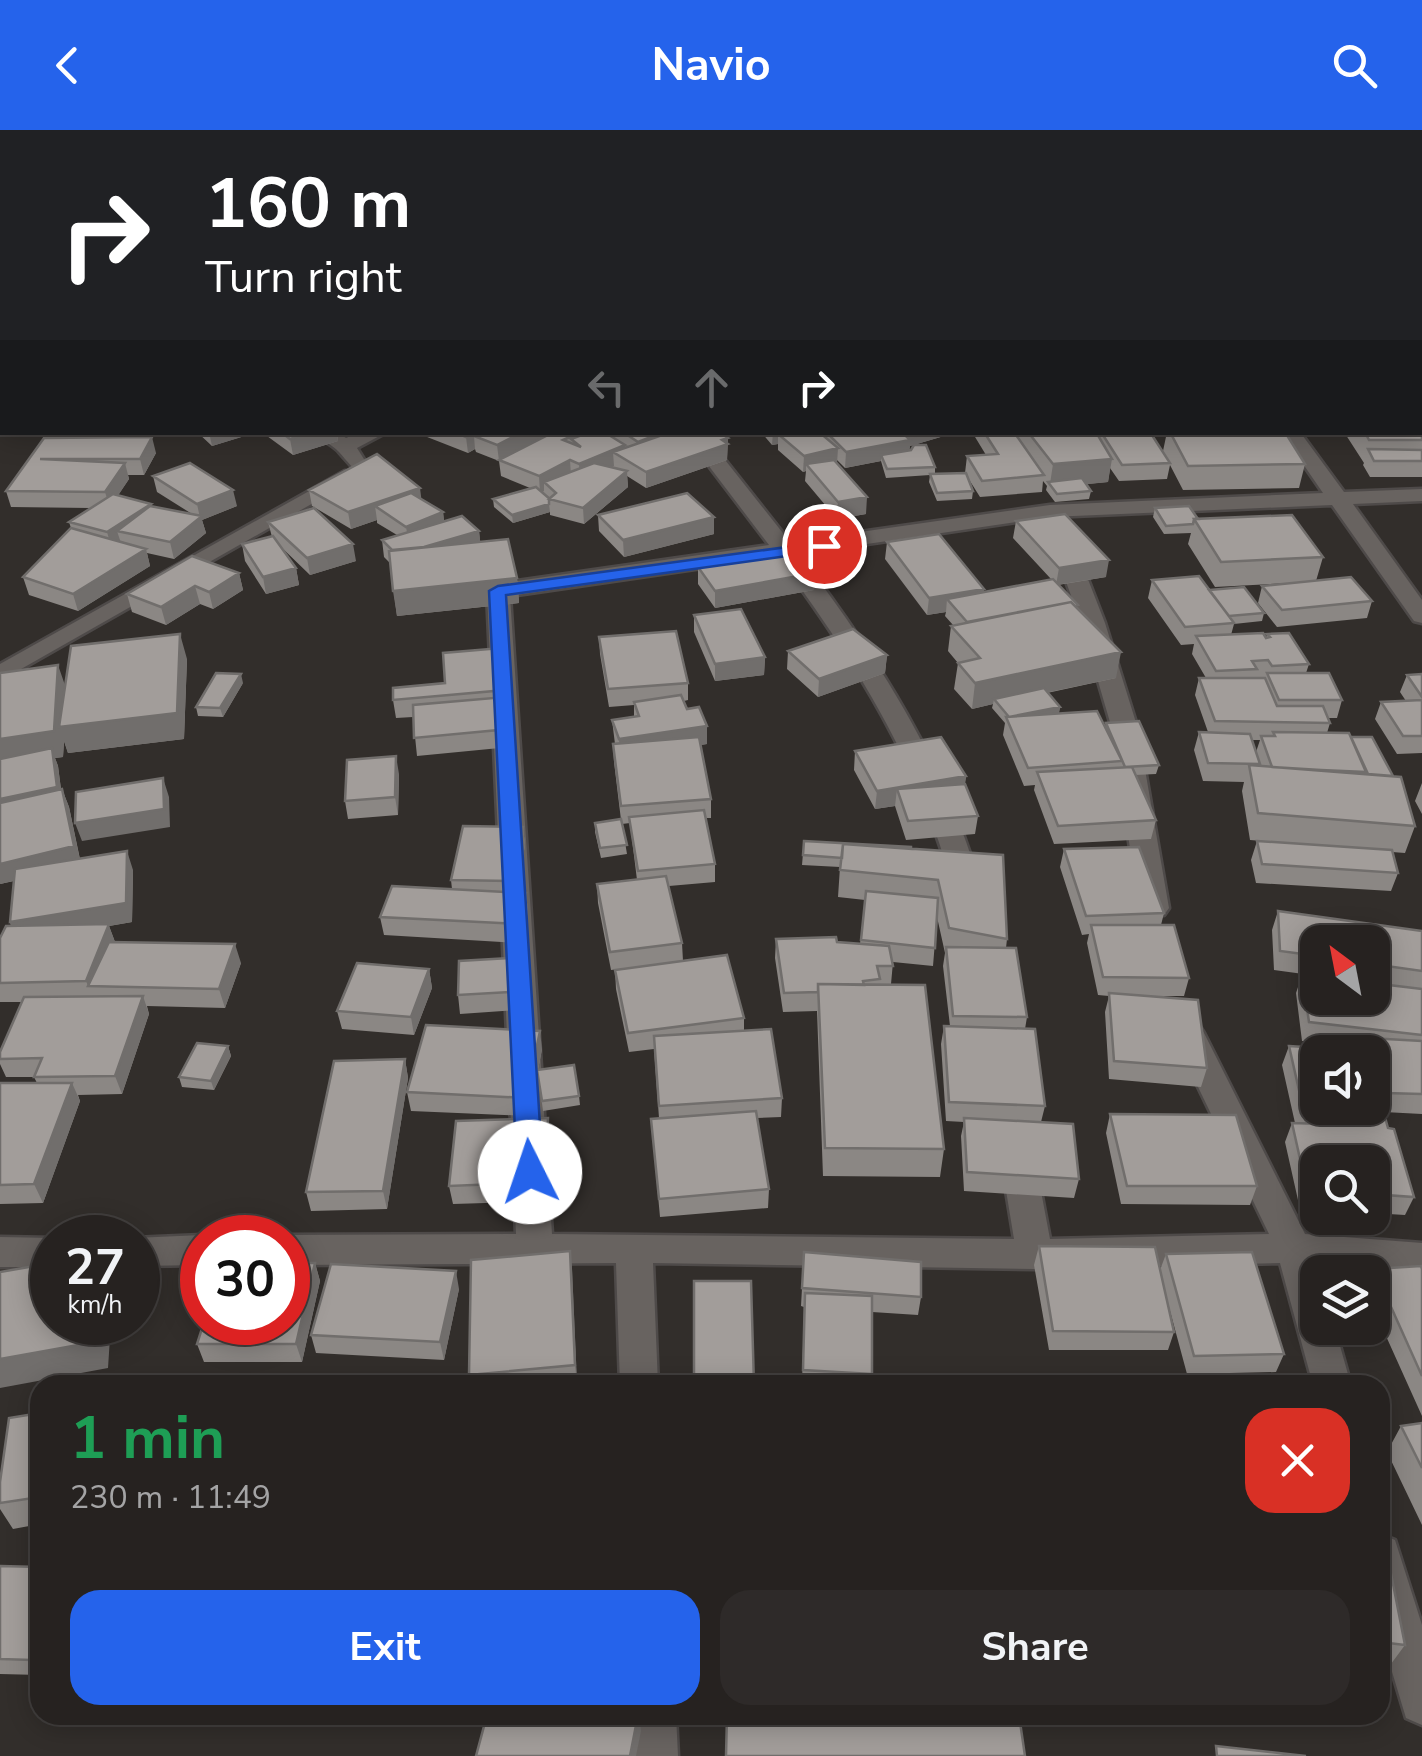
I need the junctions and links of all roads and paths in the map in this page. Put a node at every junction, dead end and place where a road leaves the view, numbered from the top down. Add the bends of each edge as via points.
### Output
1 (327, 435) edge
2 (371, 435) edge
3 (694, 435) edge
4 (1292, 435) edge
5 (344, 446) junction
6 (360, 468) junction
7 (1338, 496) junction
8 (1422, 496) edge
9 (416, 503) edge
10 (1050, 511) junction
11 (786, 552) junction
12 (475, 564) edge
13 (498, 591) junction
14 (1422, 616) edge
15 (0, 674) edge
16 (974, 919) edge
17 (1158, 935) edge
18 (1176, 1008) edge
19 (1011, 1122) edge
20 (535, 1248) junction
21 (634, 1248) junction
22 (1294, 1248) junction
23 (310, 1250) edge
24 (0, 1252) edge
25 (30, 1252) edge
26 (1035, 1254) junction
27 (1422, 1258) edge
28 (640, 1375) edge
29 (1329, 1375) edge
30 (1390, 1589) edge
31 (1422, 1702) edge
32 (653, 1725) edge
33 (655, 1756) edge

1 - 5 street
2 - 5 street
3 - 11 street
4 - 7 street
5 - 6 street
6 - 9 street
6 - 15 street
7 - 8 street
7 - 10 street
7 - 14 street
10 - 11 street
10 - 17 street via 1125,729
11 - 13 street
11 - 16 street via 902,722 960,846
12 - 13 street
13 - 20 street
18 - 22 street
19 - 26 street
20 - 21 street
20 - 23 street
21 - 26 street
21 - 28 street
22 - 26 street
22 - 27 street
22 - 29 street
24 - 25 street
30 - 31 street
32 - 33 street

